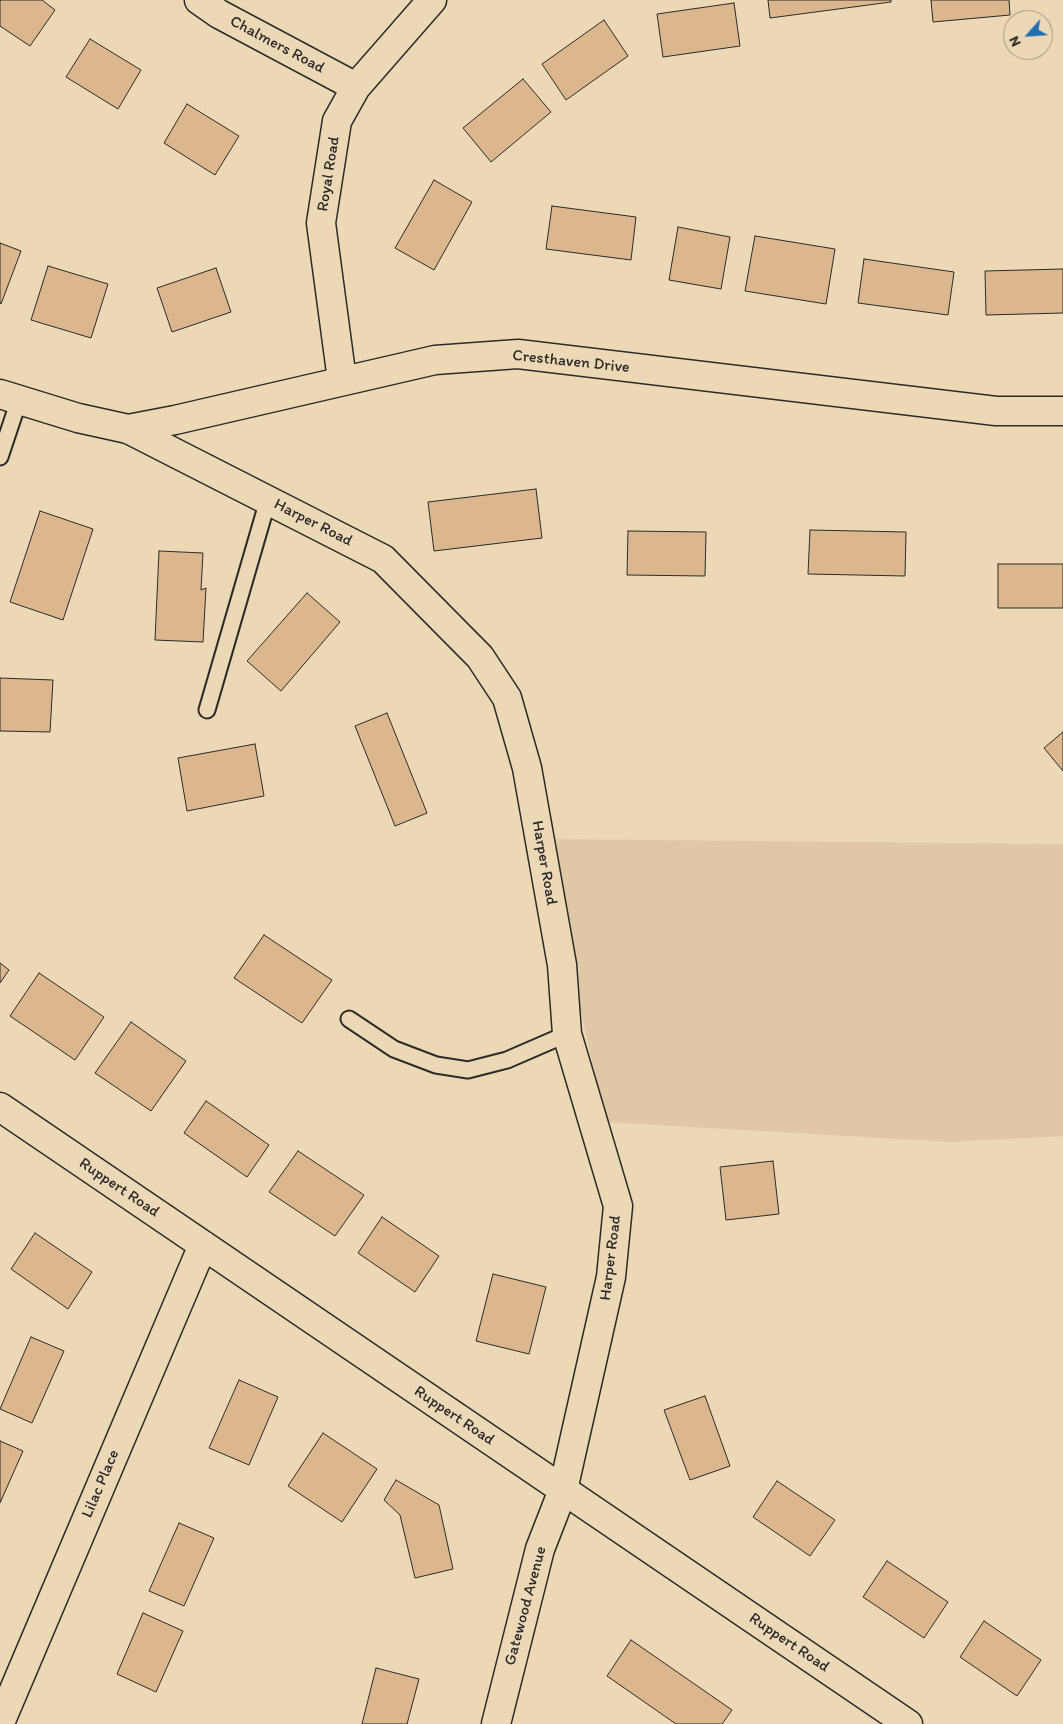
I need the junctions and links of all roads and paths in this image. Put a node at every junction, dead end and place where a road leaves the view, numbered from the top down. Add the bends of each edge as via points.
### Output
1 (199, 0) edge
2 (432, 0) edge
3 (356, 87) junction
4 (342, 380) junction
5 (9, 397) edge
6 (1063, 411) edge
7 (128, 429) junction
8 (0, 457) edge
9 (268, 500) junction
10 (207, 710) dead end
11 (349, 1019) dead end
12 (567, 1034) junction
13 (0, 1107) edge
14 (203, 1245) junction
15 (563, 1490) junction
16 (0, 1723) edge
17 (496, 1724) edge
18 (908, 1724) edge

1 - 3 street, Chalmers Road
2 - 3 street, Royal Road
3 - 4 street, Royal Road via 337,121 321,223
4 - 6 street, Cresthaven Drive via 435,360 518,354 996,411
4 - 7 street, Cresthaven Drive
5 - 7 street, Cresthaven Drive
5 - 8 lane
7 - 9 street, Harper Road
9 - 10 lane
9 - 12 street, Harper Road via 383,559 480,657 507,698 531,787 562,965
11 - 12 lane via 394,1049 436,1064 468,1070 507,1060
12 - 15 street, Harper Road via 618,1206 612,1277
13 - 14 street, Ruppert Road
14 - 15 street, Ruppert Road
14 - 16 street, Lilac Place
15 - 17 street, Gatewood Avenue via 540,1549
15 - 18 street, Ruppert Road

